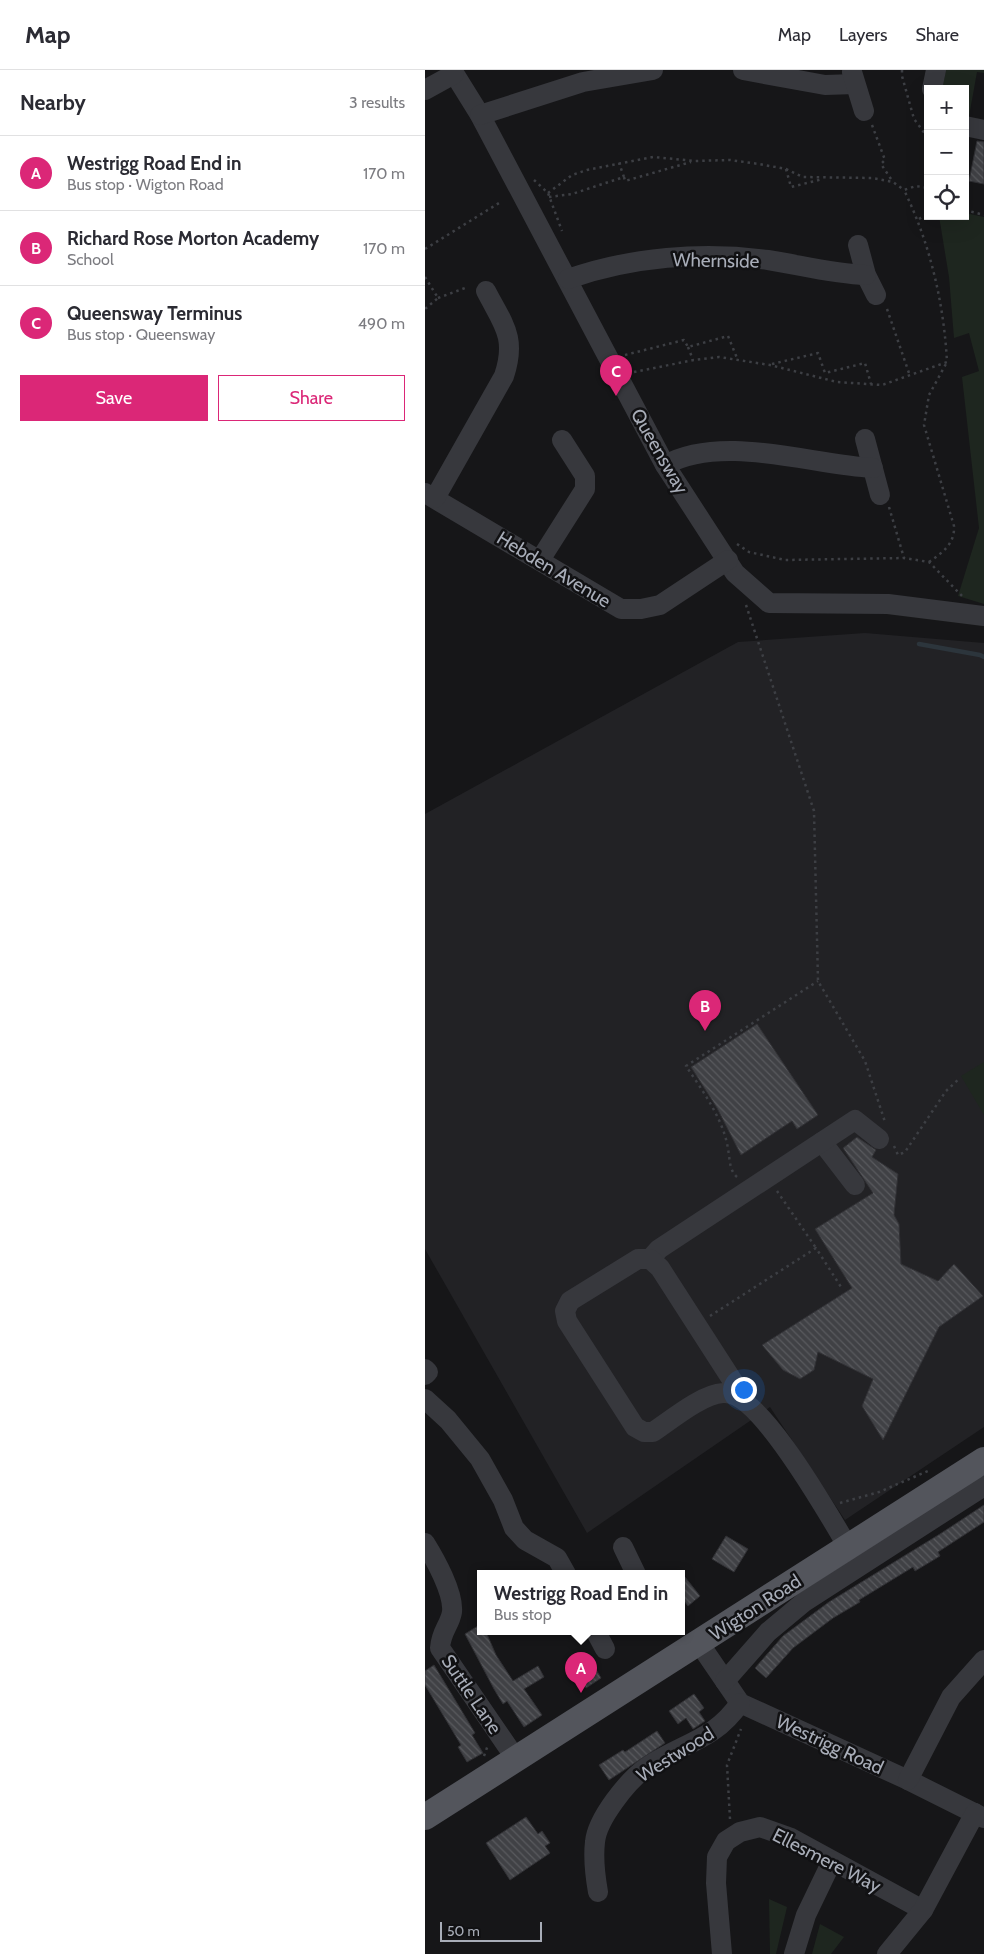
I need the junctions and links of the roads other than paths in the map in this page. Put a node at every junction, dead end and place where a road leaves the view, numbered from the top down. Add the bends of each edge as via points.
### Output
1 (653, 70) edge
2 (743, 70) edge
3 (936, 70) edge
4 (453, 72) edge
5 (853, 77) edge
6 (933, 85) edge
7 (425, 90) edge
8 (480, 115) junction
9 (868, 118) road end
10 (969, 127) edge
11 (984, 130) edge
12 (858, 245) dead end
13 (866, 275) junction
14 (568, 279) junction
15 (485, 291) dead end
16 (881, 302) road end
17 (865, 439) dead end
18 (562, 440) dead end
19 (665, 465) junction
20 (873, 468) junction
21 (430, 496) edge
22 (884, 499) road end
23 (540, 560) junction
24 (728, 560) junction
25 (984, 616) edge
26 (886, 1135) road end
27 (822, 1142) junction
28 (855, 1185) dead end
29 (649, 1259) junction
30 (735, 1395) junction
31 (425, 1399) edge
32 (984, 1460) edge
33 (984, 1486) edge
34 (425, 1543) edge
35 (623, 1547) dead end
36 (848, 1547) junction
37 (564, 1570) edge
38 (634, 1570) edge
39 (597, 1635) edge
40 (699, 1643) junction
41 (605, 1649) dead end
42 (984, 1660) edge
43 (725, 1681) junction
44 (745, 1705) junction
45 (516, 1759) junction
46 (909, 1780) junction
47 (980, 1816) edge
48 (425, 1817) edge
49 (832, 1861) junction
50 (599, 1892) dead end
51 (923, 1910) junction
52 (723, 1954) edge
53 (795, 1954) edge
54 (887, 1954) edge

1 - 8 street via 583,82
2 - 5 street via 825,84
3 - 6 street
4 - 7 street
4 - 8 street, Queensway
5 - 9 street
8 - 14 street, Queensway
10 - 11 street
12 - 13 street
13 - 14 street, Whernside via 766,260 690,256 644,260
13 - 16 street
14 - 19 street, Queensway
15 - 21 street, Hebden Avenue via 509,336 510,358 504,376
17 - 20 street
18 - 23 street via 585,476 585,489
19 - 20 street via 679,457 719,452 789,455
19 - 24 street, Queensway
20 - 22 street
21 - 23 street, Hebden Avenue
23 - 24 street, Hebden Avenue via 621,609 660,605
24 - 25 street, Queensway via 735,572 769,603 887,604
26 - 27 street via 855,1120 838,1120
27 - 28 street
27 - 29 street via 659,1249
29 - 30 street via 660,1268 734,1383
29 - 30 street via 638,1259 570,1301 565,1311 567,1321 635,1428 644,1432 653,1432 711,1396 724,1392
30 - 36 street via 782,1442
31 - 37 street via 448,1420 480,1459 503,1500 514,1528 525,1540 557,1558
32 - 36 main road, Wigton Road
33 - 43 street, Wigton Road via 804,1602 768,1632
34 - 45 street, Suttle Lane via 452,1600 452,1613 441,1636 441,1648
35 - 38 street
36 - 40 main road, Wigton Road
39 - 41 street
40 - 43 street
40 - 45 main road, Wigton Road
42 - 46 street via 951,1697
43 - 44 street
44 - 46 street, Westrigg Road
44 - 50 street, Westwood via 709,1735 646,1767 624,1788 606,1815 595,1840 594,1868
45 - 48 main road, Wigton Road
46 - 47 street, Westrigg Road
47 - 51 street
49 - 51 street, Ellesmere Way
49 - 52 street, Ellesmere Way via 791,1838 760,1827 740,1832 726,1841 717,1857 716,1884
49 - 53 street via 806,1915
51 - 54 street

